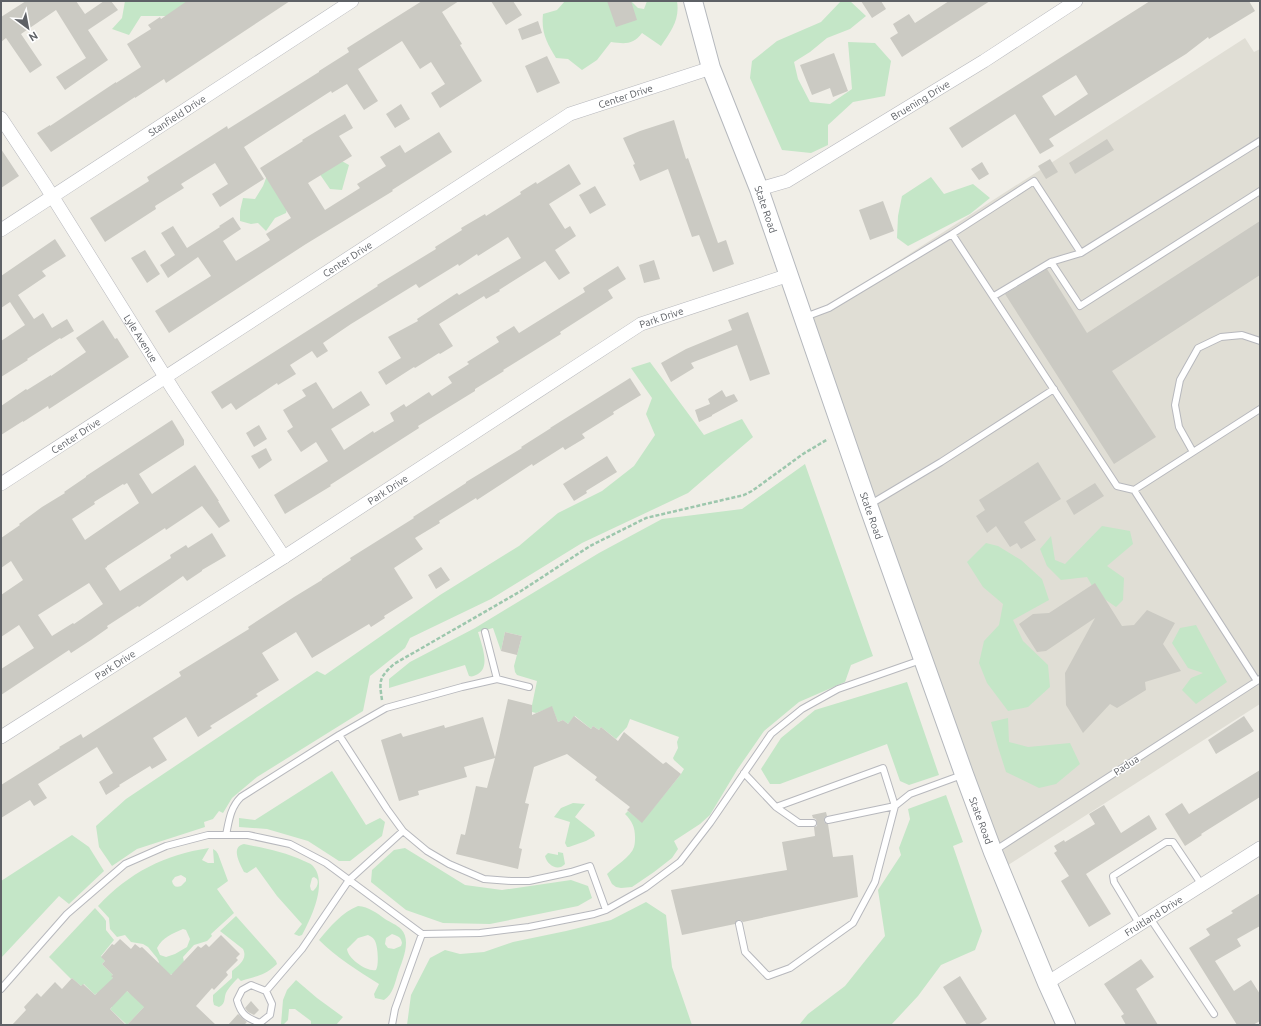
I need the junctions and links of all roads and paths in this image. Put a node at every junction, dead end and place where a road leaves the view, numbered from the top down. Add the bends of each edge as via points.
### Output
1 (352, 1) edge
2 (1076, 1) edge
3 (697, 3) edge
4 (711, 68) junction
5 (1, 118) edge
6 (1260, 141) edge
7 (759, 190) junction
8 (1260, 191) edge
9 (52, 197) junction
10 (1, 230) edge
11 (952, 234) junction
12 (1081, 253) junction
13 (1051, 262) junction
14 (789, 275) junction
15 (994, 296) junction
16 (804, 317) junction
17 (1260, 341) edge
18 (166, 378) junction
19 (1054, 389) junction
20 (1260, 409) edge
21 (842, 430) junction
22 (1193, 452) junction
23 (1, 484) edge
24 (1134, 490) junction
25 (868, 505) junction
26 (284, 557) junction
27 (485, 632) dead end
28 (923, 660) junction
29 (497, 679) junction
30 (1258, 680) edge
31 (529, 687) dead end
32 (383, 710) junction
33 (339, 734) junction
34 (1, 737) edge
35 (744, 773) junction
36 (964, 774) junction
37 (895, 806) junction
38 (776, 807) junction
39 (828, 820) dead end
40 (813, 823) dead end
41 (403, 831) junction
42 (226, 835) junction
43 (1260, 848) edge
44 (993, 852) junction
45 (349, 880) junction
46 (1202, 885) junction
47 (606, 910) junction
48 (1145, 921) junction
49 (739, 924) dead end
50 (422, 934) junction
51 (1047, 983) junction
52 (1, 989) edge
53 (266, 991) junction
54 (1214, 1014) dead end
55 (392, 1025) edge
56 (1066, 1025) edge

1 - 9 street, Stanfield Drive
2 - 7 street, Bruening Drive via 787,181
3 - 4 main road, State Road
4 - 7 main road, State Road
4 - 18 street, Center Drive via 570,114
5 - 9 street, Lyle Avenue
6 - 12 lane
7 - 14 main road, State Road
8 - 13 lane via 1080,306
9 - 10 street, Stanfield Drive
9 - 18 street, Lyle Avenue
11 - 12 lane via 1034,181
11 - 15 lane
11 - 16 lane via 829,308
12 - 13 lane
13 - 15 lane
14 - 16 main road, State Road
14 - 26 street, Park Drive via 641,324
15 - 19 lane
16 - 21 main road, State Road
17 - 22 lane via 1242,335 1221,337 1198,348 1180,380 1175,404 1179,427
18 - 23 street, Center Drive
18 - 26 street, Lyle Avenue
19 - 24 lane via 1117,486
19 - 25 lane via 941,462
20 - 22 lane
21 - 25 main road, State Road
21 - 32 path via 744,495 646,518 590,546 521,591 401,659 382,677 380,686
22 - 24 lane
24 - 30 lane
25 - 28 main road, State Road
26 - 34 street, Park Drive
27 - 29 lane
28 - 35 lane via 838,689 802,709 771,734
28 - 36 main road, State Road
29 - 31 lane
29 - 32 lane
30 - 44 lane, Padua
32 - 33 lane
33 - 41 lane
33 - 42 lane via 241,797 231,811
35 - 38 lane
35 - 47 lane via 680,862 645,888
36 - 37 lane via 910,794
36 - 44 main road, State Road
37 - 38 lane via 883,768
37 - 39 lane
37 - 49 lane via 875,882 853,923 790,968 768,976 745,952
38 - 40 lane via 799,823
41 - 45 lane
41 - 47 lane via 427,851 484,879 529,881 590,866
42 - 45 lane via 248,835 290,844 326,863
42 - 52 lane via 208,835 166,846 125,864 68,914
43 - 46 street, Fruitland Drive
44 - 51 main road, State Road
45 - 50 lane
45 - 53 lane via 302,949
46 - 48 street, Fruitland Drive
46 - 48 lane via 1173,842 1166,842 1113,876 1114,882
47 - 50 lane via 528,927 480,934
48 - 51 street, Fruitland Drive
48 - 54 lane
50 - 55 lane via 395,1009
51 - 56 main road, State Road
53 - 53 lane via 272,1004 270,1015 260,1023 245,1017 237,1000 242,990 251,985

